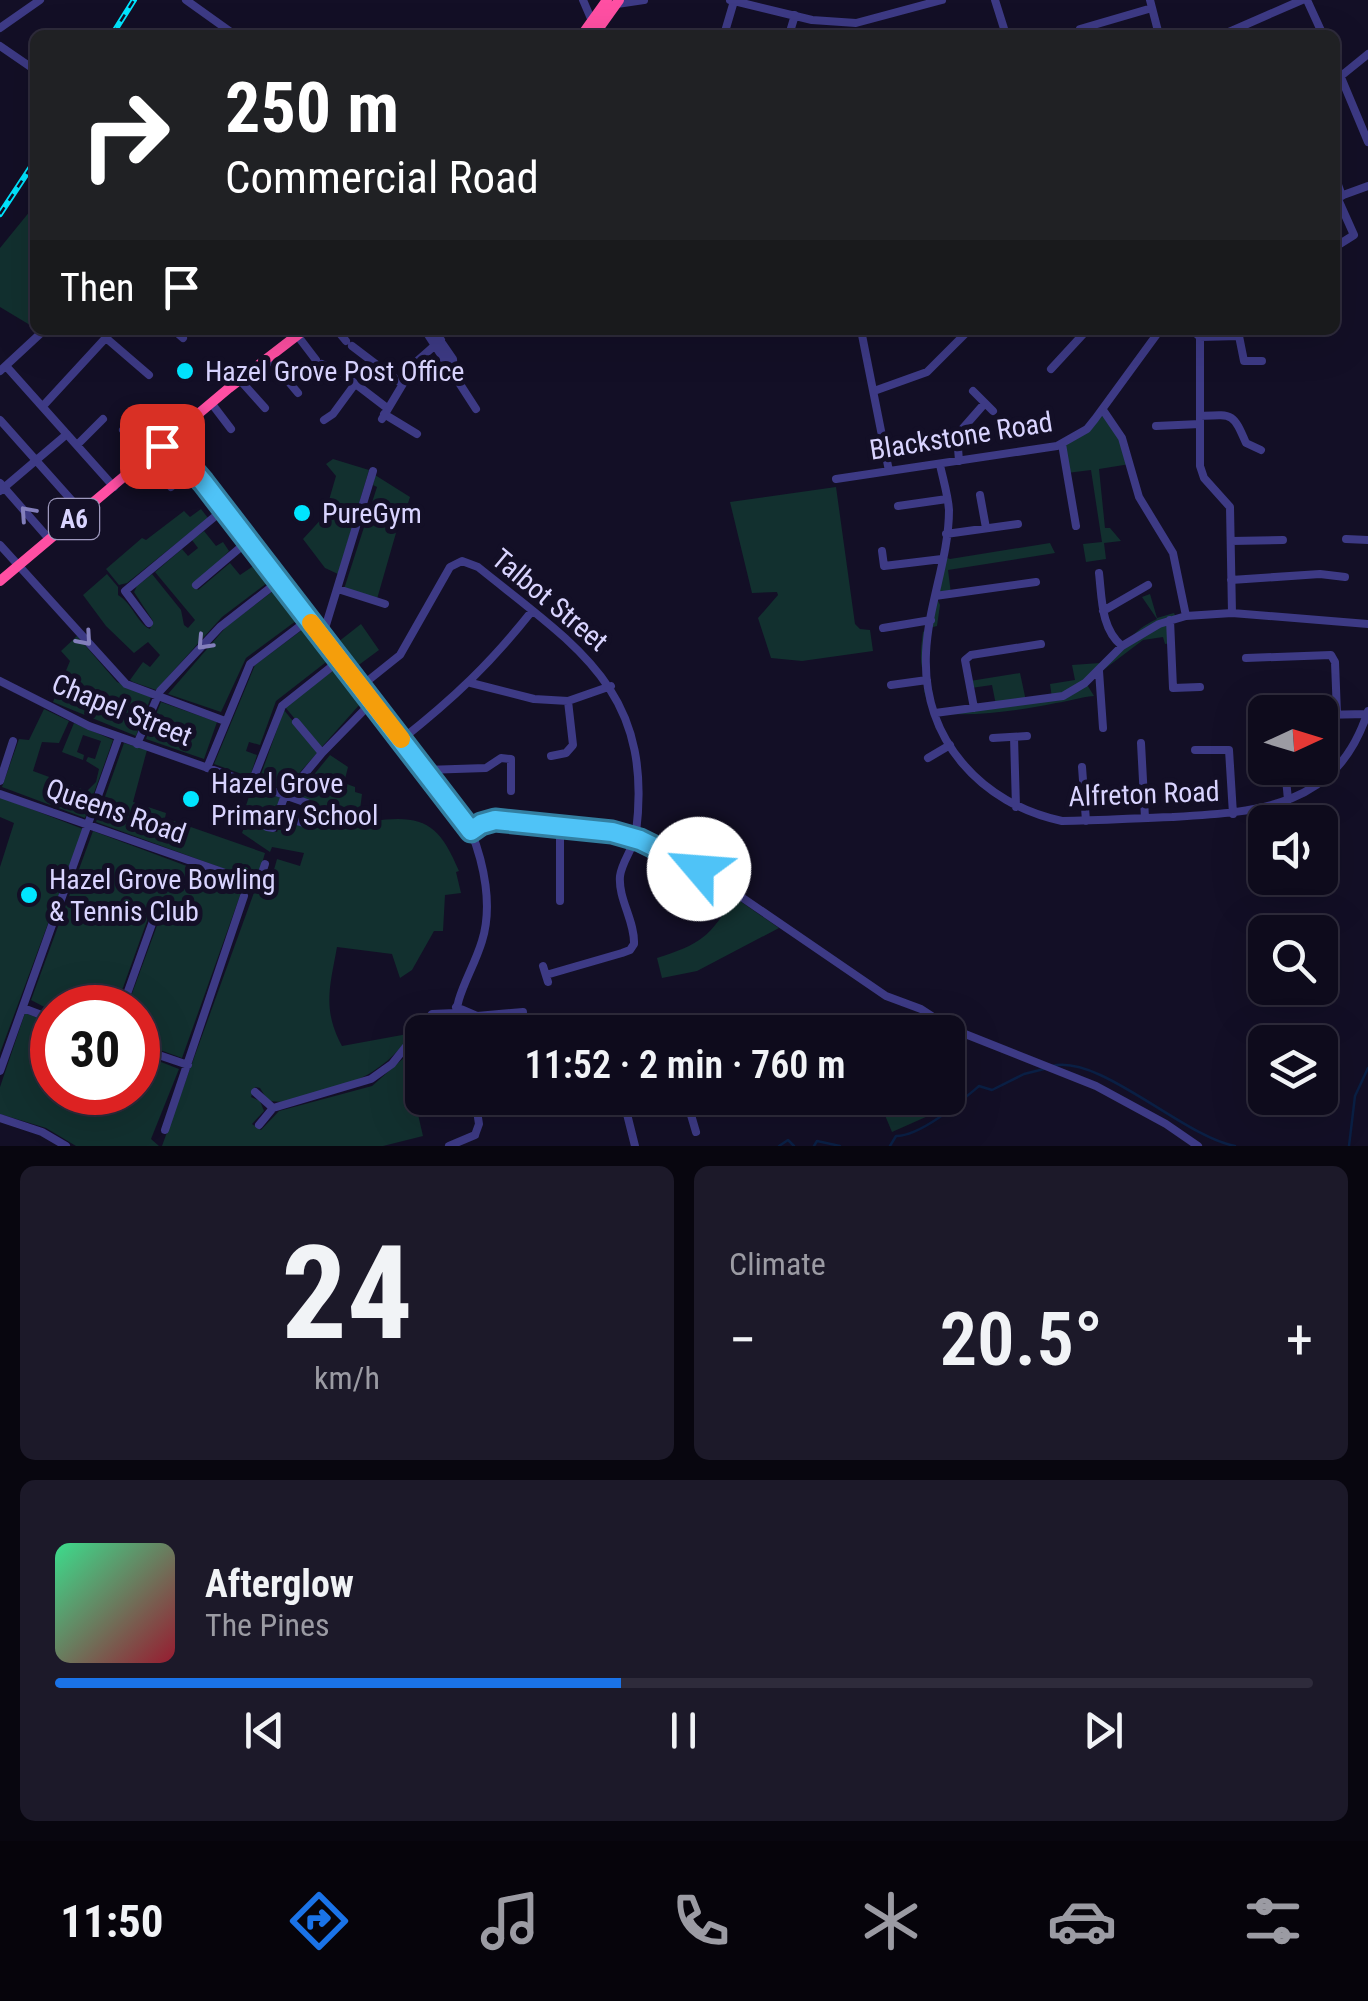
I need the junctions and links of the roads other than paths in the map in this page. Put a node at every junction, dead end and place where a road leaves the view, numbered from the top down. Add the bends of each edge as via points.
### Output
1 (40, 0) edge
2 (186, 0) edge
3 (583, 0) edge
4 (644, 0) edge
5 (732, 0) edge
6 (942, 0) edge
7 (996, 0) edge
8 (1305, 0) edge
9 (614, 1) edge
10 (1151, 4) edge
11 (794, 16) junction
12 (592, 20) junction
13 (856, 24) junction
14 (0, 28) edge
15 (228, 30) edge
16 (585, 30) edge
17 (597, 30) edge
18 (725, 30) edge
19 (790, 30) edge
20 (855, 30) edge
21 (1005, 30) edge
22 (1080, 30) dead end
23 (1159, 30) edge
24 (1234, 30) edge
25 (1320, 30) edge
26 (0, 46) edge
27 (1368, 54) edge
28 (30, 67) edge
29 (1341, 76) joint
30 (1368, 142) edge
31 (1368, 186) edge
32 (1340, 196) edge
33 (1340, 202) edge
34 (1340, 244) edge
35 (38, 335) edge
36 (108, 335) edge
37 (110, 335) edge
38 (180, 335) edge
39 (297, 335) edge
40 (301, 335) edge
41 (341, 335) edge
42 (429, 335) edge
43 (435, 335) edge
44 (862, 335) edge
45 (964, 335) edge
46 (1082, 335) edge
47 (1148, 335) edge
48 (1156, 335) edge
49 (1196, 335) edge
50 (1225, 335) edge
51 (183, 338) dead end
52 (1153, 340) junction
53 (437, 342) junction
54 (268, 357) junction
55 (1262, 361) dead end
56 (3, 369) edge
57 (1051, 369) dead end
58 (149, 375) dead end
59 (240, 380) junction
60 (354, 384) junction
61 (402, 384) junction
62 (874, 391) junction
63 (974, 391) dead end
64 (298, 392) dead end
65 (985, 403) junction
66 (212, 404) junction
67 (42, 406) junction
68 (265, 408) dead end
69 (476, 409) dead end
70 (1102, 410) junction
71 (993, 411) dead end
72 (384, 414) junction
73 (104, 419) dead end
74 (0, 420) edge
75 (324, 420) dead end
76 (1201, 420) junction
77 (1156, 426) dead end
78 (231, 428) dead end
79 (123, 430) dead end
80 (67, 434) junction
81 (417, 434) dead end
82 (166, 443) junction
83 (1062, 444) junction
84 (77, 445) junction
85 (1262, 450) dead end
86 (149, 456) junction
87 (960, 461) junction
88 (35, 462) junction
89 (940, 465) junction
90 (180, 466) junction
91 (191, 468) junction
92 (889, 470) junction
93 (373, 471) dead end
94 (161, 472) dead end
95 (836, 479) dead end
96 (1, 487) edge
97 (114, 487) junction
98 (170, 487) dead end
99 (980, 495) dead end
100 (947, 499) junction
101 (898, 506) dead end
102 (224, 509) junction
103 (82, 512) junction
104 (1018, 524) dead end
105 (1076, 526) dead end
106 (986, 528) junction
107 (946, 534) junction
108 (1346, 539) dead end
109 (50, 540) junction
110 (1231, 540) junction
111 (1283, 540) dead end
112 (1368, 540) edge
113 (248, 542) junction
114 (0, 545) edge
115 (882, 551) dead end
116 (942, 559) junction
117 (19, 567) junction
118 (1099, 573) dead end
119 (1346, 577) dead end
120 (1231, 580) junction
121 (0, 581) edge
122 (279, 581) junction
123 (1036, 582) dead end
124 (196, 585) dead end
125 (1148, 585) dead end
126 (338, 589) junction
127 (936, 596) junction
128 (385, 604) dead end
129 (532, 611) junction
130 (1103, 611) junction
131 (1232, 613) junction
132 (1186, 616) junction
133 (308, 620) junction
134 (931, 620) junction
135 (1170, 620) junction
136 (149, 623) dead end
137 (1368, 624) edge
138 (883, 628) dead end
139 (322, 638) junction
140 (1042, 644) dead end
141 (1122, 646) junction
142 (1246, 658) dead end
143 (340, 660) junction
144 (1099, 671) junction
145 (927, 680) junction
146 (0, 681) edge
147 (471, 683) junction
148 (891, 685) dead end
149 (610, 686) junction
150 (360, 687) junction
151 (1200, 687) dead end
152 (1336, 695) edge
153 (157, 697) junction
154 (568, 701) junction
155 (372, 702) junction
156 (974, 708) junction
157 (1368, 712) edge
158 (935, 713) junction
159 (1338, 714) edge
160 (225, 721) junction
161 (296, 722) dead end
162 (1103, 728) dead end
163 (1014, 736) junction
164 (1027, 736) dead end
165 (119, 738) junction
166 (993, 738) dead end
167 (401, 740) junction
168 (13, 741) dead end
169 (1141, 743) dead end
170 (137, 744) junction
171 (950, 745) junction
172 (1195, 750) dead end
173 (322, 753) junction
174 (551, 756) dead end
175 (511, 758) junction
176 (928, 758) dead end
177 (522, 759) dead end
178 (1082, 767) dead end
179 (208, 768) junction
180 (425, 770) junction
181 (0, 781) edge
182 (252, 782) junction
183 (1287, 785) edge
184 (510, 791) dead end
185 (0, 794) edge
186 (286, 795) junction
187 (1288, 800) junction
188 (1016, 807) junction
189 (319, 813) junction
190 (1232, 814) junction
191 (286, 818) dead end
192 (1144, 818) junction
193 (464, 820) junction
194 (495, 820) junction
195 (1086, 821) junction
196 (334, 822) dead end
197 (88, 824) junction
198 (266, 827) dead end
199 (560, 827) junction
200 (471, 831) junction
201 (635, 838) junction
202 (265, 864) dead end
203 (244, 896) dead end
204 (560, 902) dead end
205 (158, 906) dead end
206 (546, 974) dead end
207 (130, 985) edge
208 (23, 1008) junction
209 (456, 1010) junction
210 (30, 1011) edge
211 (523, 1012) dead end
212 (456, 1015) edge
213 (474, 1015) edge
214 (498, 1015) edge
215 (160, 1056) edge
216 (188, 1066) junction
217 (0, 1068) edge
218 (255, 1092) dead end
219 (273, 1108) junction
220 (479, 1115) edge
221 (627, 1115) edge
222 (691, 1115) edge
223 (0, 1118) edge
224 (259, 1124) dead end
225 (165, 1130) dead end
226 (696, 1132) dead end
227 (476, 1135) junction
228 (479, 1145) edge
229 (1198, 1145) edge
230 (66, 1146) edge
231 (449, 1146) edge
232 (635, 1146) edge

1 - 14 street
2 - 15 street
3 - 12 street
4 - 9 street
5 - 11 street
5 - 18 street
6 - 13 street
7 - 21 street
8 - 24 street
8 - 25 street
9 - 12 highway
9 - 17 highway
10 - 22 street
10 - 23 street
11 - 13 street
11 - 19 street
12 - 16 highway
13 - 20 street
26 - 28 street
27 - 29 street
29 - 30 street
31 - 32 street
33 - 34 street via 1354,235
35 - 56 street
36 - 67 street
37 - 58 street
38 - 51 street
39 - 54 highway, A6
40 - 60 street via 319,362
41 - 61 street
42 - 53 street
43 - 53 street
44 - 62 street
45 - 62 street via 927,372
46 - 57 street
47 - 52 street
48 - 52 street, Blackstone Road
49 - 76 street
50 - 55 street via 1239,336 1244,360
52 - 70 street, Blackstone Road
53 - 61 street
53 - 69 street
54 - 59 highway, A6
54 - 64 street
56 - 67 street
59 - 66 highway, A6
59 - 68 street
60 - 72 street
60 - 75 street via 336,418
61 - 72 street
62 - 92 street
63 - 65 street
65 - 71 street
65 - 87 street via 958,436
66 - 78 street
66 - 82 highway, A6
67 - 80 street
70 - 83 street, Blackstone Road
70 - 132 street via 1122,438 1138,497 1174,553
72 - 81 street
73 - 84 street
74 - 88 street
76 - 77 street
76 - 85 street via 1228,414 1246,443
76 - 110 street via 1200,466 1230,507
79 - 86 street
80 - 84 street
80 - 88 street
82 - 86 highway, A6
82 - 90 street
82 - 91 street
83 - 87 street, Blackstone Road
83 - 105 street
84 - 97 street
86 - 90 street
86 - 97 highway, A6
87 - 89 street, Blackstone Road
88 - 96 street
88 - 103 street
89 - 92 street, Blackstone Road
89 - 100 street, Alfreton Road
90 - 91 street
91 - 102 street
92 - 95 street, Blackstone Road
93 - 126 street
94 - 98 street
109 -> 96 street
97 - 103 highway, A6
99 - 106 street
100 - 101 street
100 - 107 street, Alfreton Road
102 - 113 street
102 - 136 street via 124,591
103 - 109 highway, A6
104 - 106 street
106 - 107 street
107 - 116 street, Alfreton Road
108 - 112 street
109 - 117 highway, A6
110 - 111 street
110 - 120 street
113 - 122 street
113 - 124 street
114 - 117 street
115 - 116 street via 884,566
116 - 127 street, Alfreton Road
117 - 121 highway, A6
117 -> 153 street via 126,684
118 - 130 street
119 - 120 street
120 - 131 street
122 - 133 street
122 -> 153 street via 220,626
123 - 127 street
125 - 130 street
126 - 128 street
126 - 139 street
127 - 134 street, Alfreton Road
129 - 147 street
129 - 149 street, Talbot Street via 590,659
129 - 150 street, Talbot Street via 470,562 455,563 400,656
130 - 141 street
131 - 132 street
131 - 137 street
132 - 135 street
133 - 139 street
133 - 160 street via 250,664
134 - 138 street
134 - 145 street, Alfreton Road
135 - 141 street
135 - 151 street via 1174,688
139 - 143 street
140 - 156 street via 970,655 965,660
141 - 144 street
142 - 152 street via 1332,654
143 - 150 street
143 - 182 street via 282,706
144 - 156 street via 1063,696
144 - 162 street
145 - 148 street
145 - 158 street, Alfreton Road
146 - 165 street, Chapel Street
147 - 154 street
147 - 167 street
149 - 154 street
149 - 201 street, Talbot Street via 635,748
150 - 155 street
153 - 160 street
153 - 170 street
154 - 174 street via 573,745
155 - 167 street
155 - 173 street
156 - 158 street
157 - 159 street
157 - 187 street, Alfreton Road via 1343,759
158 - 171 street, Alfreton Road
160 - 179 street
161 - 173 street
163 - 164 street
163 - 166 street
163 - 188 street
165 - 170 street, Chapel Street
165 - 197 street
167 - 180 street
168 - 181 street
169 - 192 street
170 - 179 street, Chapel Street
171 - 176 street
171 - 188 street, Alfreton Road via 986,788
172 - 190 street via 1229,750
173 - 186 street
175 - 177 street
175 - 180 street via 486,768
175 - 184 street
178 - 195 street
179 - 182 street, Chapel Street
180 - 193 street
182 - 186 street, Chapel Street
183 - 187 street
185 - 197 street, Queens Road
186 - 189 street, Chapel Street
186 - 198 street via 273,828
187 - 190 street, Alfreton Road
188 - 195 street, Alfreton Road
189 - 191 street via 307,824
189 - 196 street, Chapel Street
190 - 192 street, Alfreton Road
192 - 195 street, Alfreton Road
193 - 194 street
193 - 200 street
194 - 199 street
194 - 200 street
197 - 202 street, Queens Road via 248,881 261,876
197 - 208 street
199 - 201 street
199 - 204 street
200 - 209 street via 484,880 486,928
201 - 206 street, Talbot Street via 620,876 634,936 630,950
201 - 229 street via 699,869 886,996 1117,1096
203 - 216 street
205 - 207 street
208 - 210 street
208 - 217 street
209 - 212 street
209 - 213 street
209 - 219 street via 432,1014 371,1080
211 - 214 street
215 - 216 street
216 - 225 street
218 - 219 street
219 - 224 street
220 - 227 street
221 - 232 street
222 - 226 street
223 - 230 street
227 - 228 street
227 - 231 street

